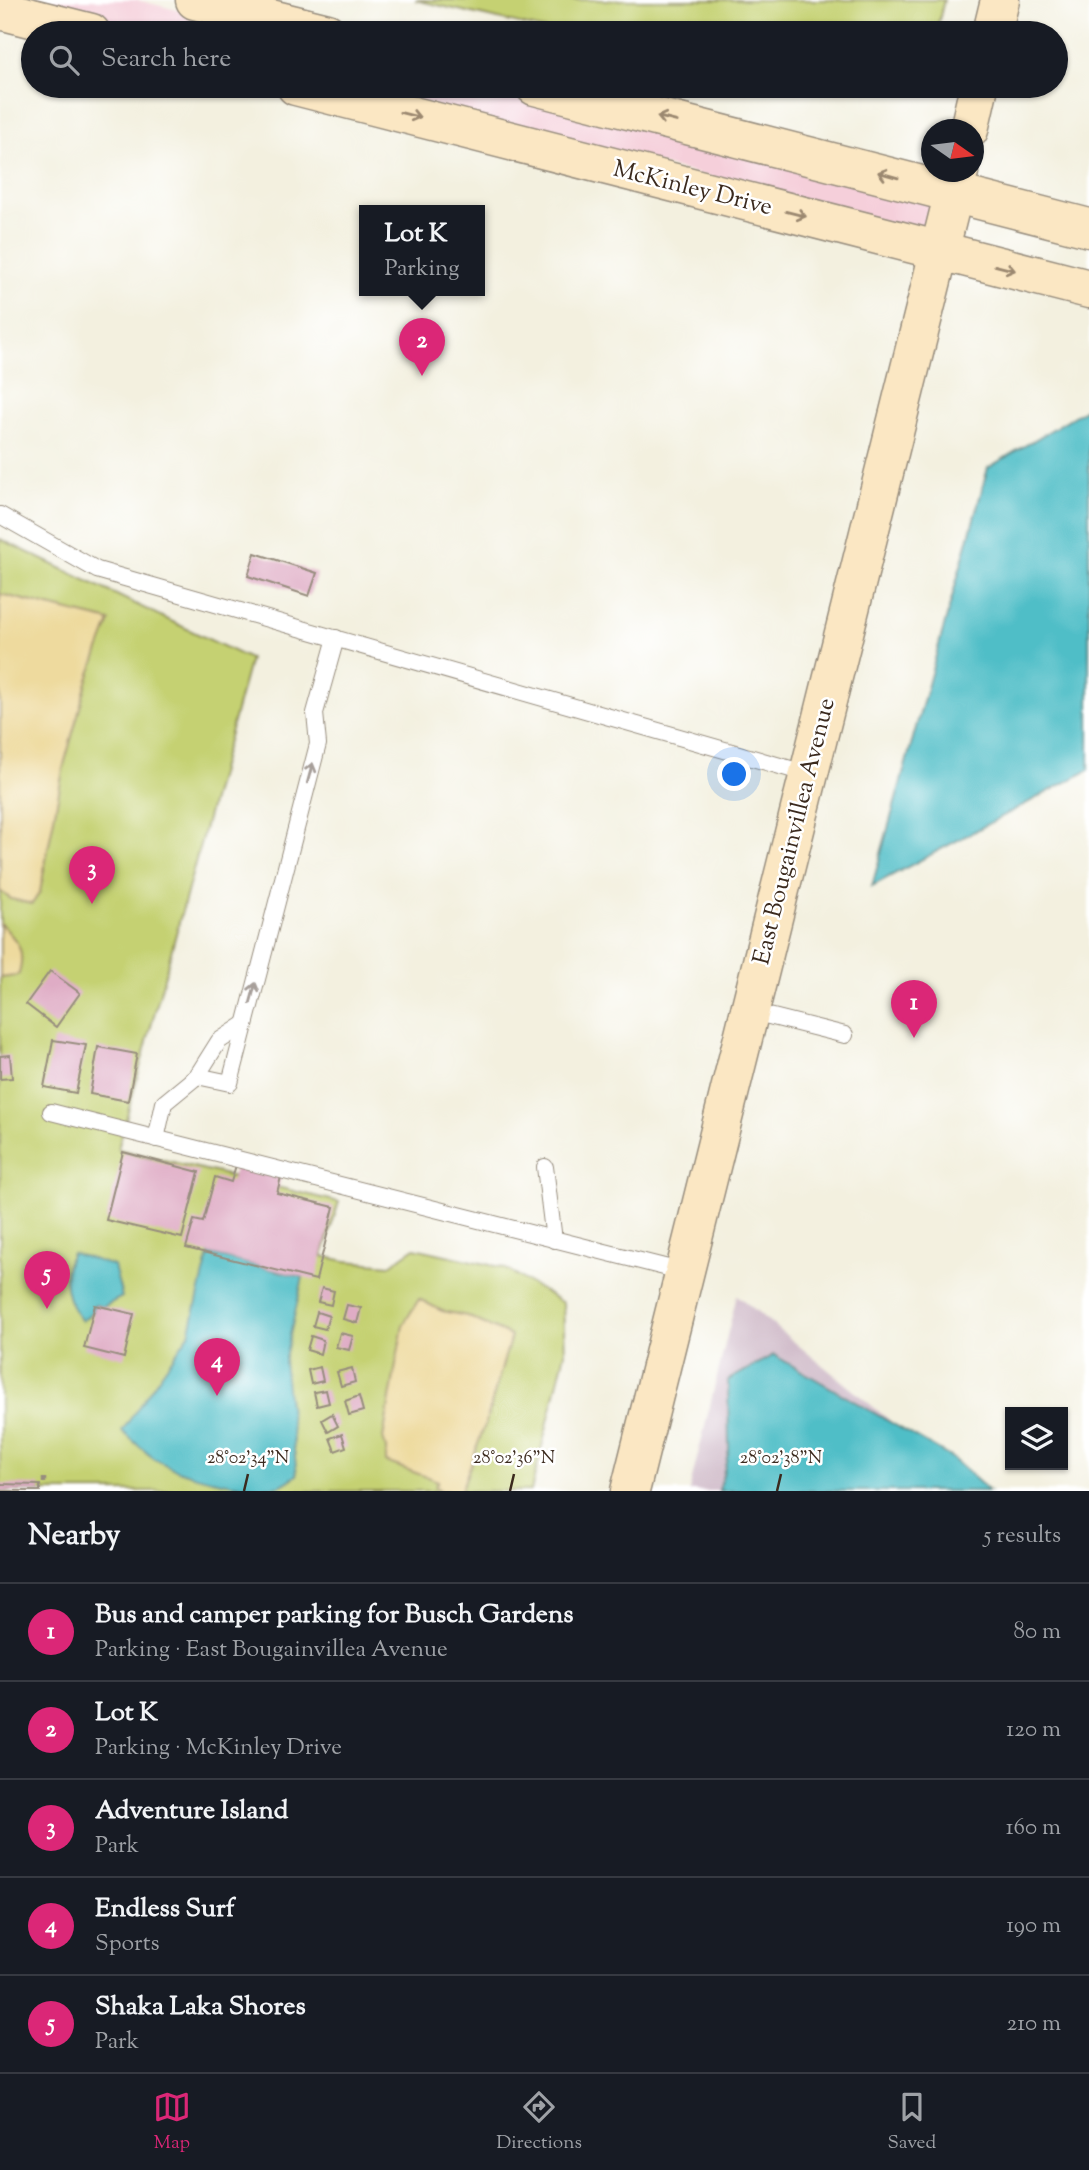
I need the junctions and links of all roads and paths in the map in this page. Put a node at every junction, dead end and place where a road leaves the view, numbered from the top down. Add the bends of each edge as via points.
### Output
1 (195, 0) edge
2 (1000, 0) edge
3 (0, 10) edge
4 (44, 21) edge
5 (279, 21) edge
6 (995, 21) edge
7 (342, 98) edge
8 (583, 98) edge
9 (976, 98) edge
10 (972, 119) edge
11 (956, 183) edge
12 (1089, 228) edge
13 (939, 252) junction
14 (1089, 289) edge
15 (0, 515) edge
16 (336, 638) junction
17 (808, 774) junction
18 (748, 1011) junction
19 (245, 1024) junction
20 (845, 1035) dead end
21 (197, 1076) junction
22 (51, 1112) dead end
23 (156, 1139) junction
24 (545, 1167) dead end
25 (554, 1240) junction
26 (684, 1272) junction
27 (44, 1478) dead end
28 (44, 1486) dead end
29 (630, 1491) edge

1 - 5 main road
2 - 6 main road
3 - 4 main road
7 -> 13 main road, McKinley Drive
11 -> 8 main road via 876,172
9 - 10 main road
11 - 12 main road
11 - 13 main road, East Bougainvillea Avenue
13 -> 14 main road, McKinley Drive
13 - 17 main road, East Bougainvillea Avenue
15 - 16 lane via 97,570
16 - 17 lane
19 -> 16 lane via 318,744 315,713
17 - 18 main road, East Bougainvillea Avenue
18 - 20 lane
18 - 26 main road, East Bougainvillea Avenue
19 - 21 lane via 219,1041
19 - 21 lane via 230,1083
21 - 23 lane via 164,1103
22 - 23 lane
23 - 25 lane
24 - 25 lane
25 - 26 lane
26 - 29 main road, East Bougainvillea Avenue
27 - 28 path

